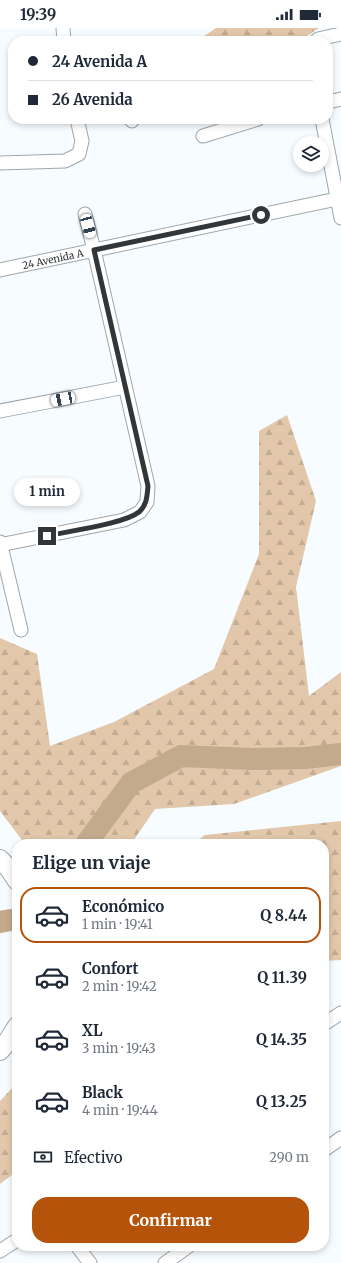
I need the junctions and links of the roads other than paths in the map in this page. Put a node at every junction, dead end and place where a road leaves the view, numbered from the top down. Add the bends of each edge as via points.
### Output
1 (78, 124) edge
2 (242, 124) edge
3 (323, 124) edge
4 (203, 136) dead end
5 (0, 163) edge
6 (339, 199) edge
7 (85, 214) dead end
8 (341, 218) edge
9 (94, 250) junction
10 (0, 270) edge
11 (125, 387) junction
12 (0, 411) edge
13 (0, 544) edge
14 (21, 630) dead end
15 (0, 859) edge
16 (12, 874) edge
17 (341, 1013) edge
18 (329, 1021) edge
19 (12, 1035) edge
20 (0, 1051) edge
21 (341, 1138) edge
22 (329, 1146) edge
23 (12, 1244) edge
24 (82, 1251) edge
25 (181, 1251) edge
26 (0, 1252) edge
27 (90, 1263) edge
28 (165, 1263) edge

1 - 5 street via 82,141 79,154 65,160
2 - 4 street
3 - 6 street
6 - 8 street
6 - 9 street, 24 Avenida A
7 - 9 street
9 - 10 street, 24 Avenida A
9 - 11 street
11 - 12 street
11 - 13 street via 148,486 146,502 140,512 124,520
13 - 14 street
15 - 16 main road
17 - 18 street
19 - 20 main road
21 - 22 street
23 - 26 street
24 - 27 street
25 - 28 street

